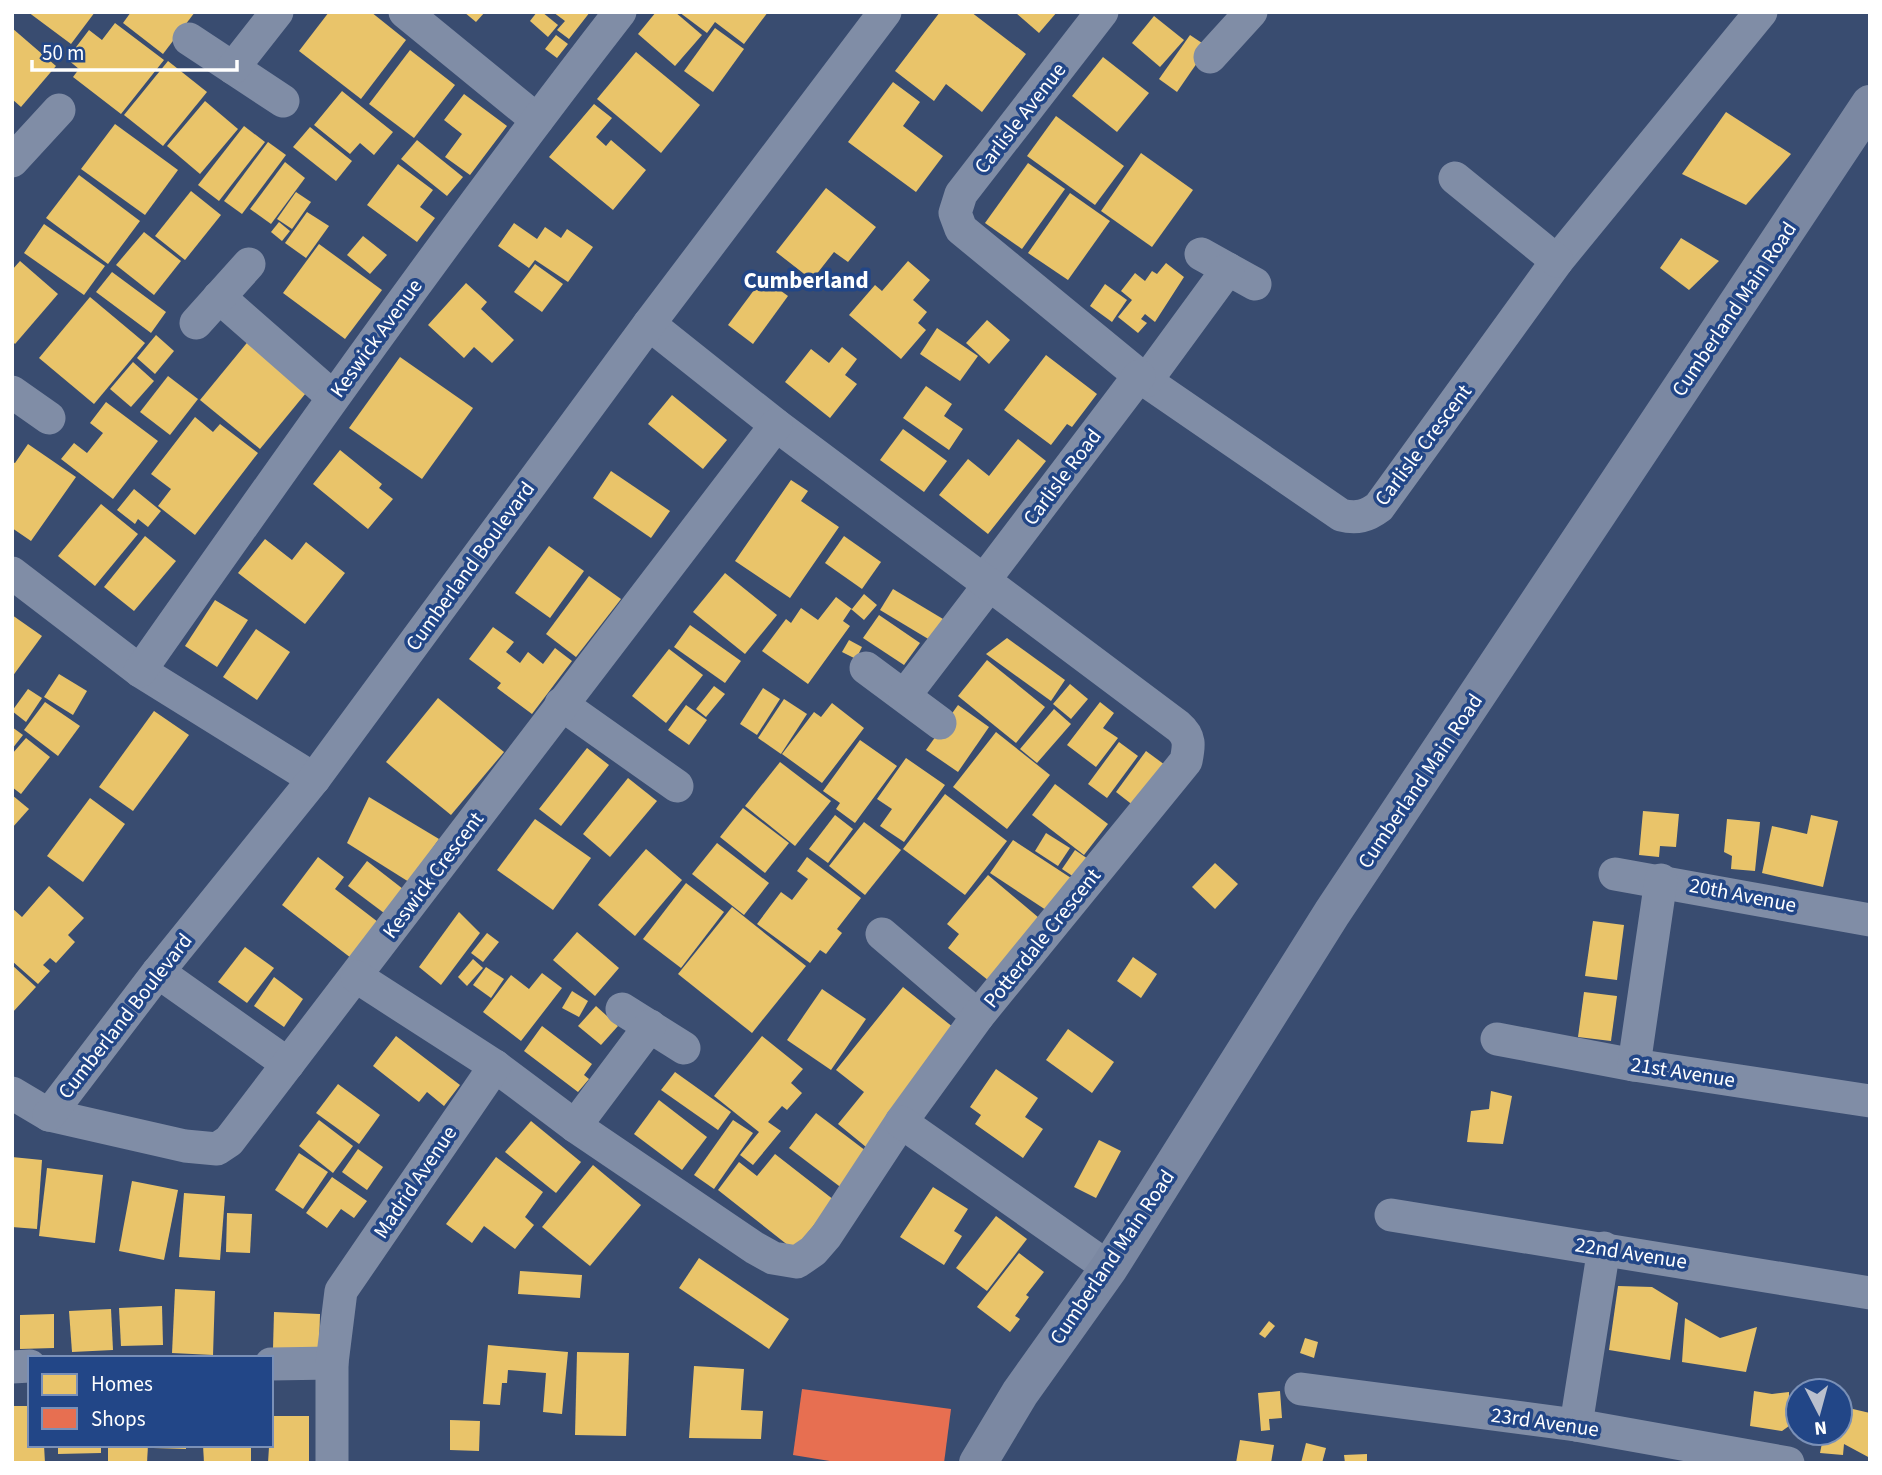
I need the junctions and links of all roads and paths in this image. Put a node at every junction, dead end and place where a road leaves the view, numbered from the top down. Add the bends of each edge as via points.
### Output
1 (276, 12) edge
2 (405, 12) edge
3 (620, 12) edge
4 (885, 12) edge
5 (1102, 12) edge
6 (1761, 12) edge
7 (1235, 17) edge
8 (189, 39) dead end
9 (1210, 57) dead end
10 (233, 68) junction
11 (283, 101) dead end
12 (1870, 104) edge
13 (59, 110) dead end
14 (537, 120) junction
15 (16, 151) edge
16 (1452, 177) dead end
17 (961, 229) joint
18 (1558, 261) junction
19 (249, 264) dead end
20 (1228, 269) dead end
21 (219, 297) junction
22 (196, 323) dead end
23 (649, 324) junction
24 (1142, 378) junction
25 (12, 392) edge
26 (333, 397) junction
27 (49, 418) dead end
28 (776, 425) junction
29 (12, 573) edge
30 (987, 582) junction
31 (866, 668) dead end
32 (140, 671) junction
33 (905, 695) junction
34 (561, 704) junction
35 (940, 723) dead end
36 (314, 779) junction
37 (677, 786) dead end
38 (1615, 874) dead end
39 (1661, 880) junction
40 (1870, 919) edge
41 (882, 934) dead end
42 (158, 972) junction
43 (357, 977) junction
44 (622, 1009) dead end
45 (978, 1016) junction
46 (650, 1026) junction
47 (1497, 1039) dead end
48 (684, 1048) dead end
49 (288, 1064) junction
50 (1634, 1065) junction
51 (495, 1066) junction
52 (12, 1093) edge
53 (1870, 1101) edge
54 (49, 1115) junction
55 (901, 1122) junction
56 (575, 1126) junction
57 (1391, 1214) dead end
58 (1604, 1248) junction
59 (1109, 1268) junction
60 (1870, 1293) edge
61 (332, 1363) junction
62 (273, 1364) edge
63 (1301, 1389) dead end
64 (1576, 1425) junction
65 (332, 1463) edge
66 (978, 1463) edge
67 (1788, 1463) edge

1 - 10 street
2 - 14 street
3 - 14 street, Keswick Avenue
4 - 23 street, Cumberland Boulevard
5 - 17 street, Carlisle Avenue via 961,194 955,213
6 - 18 street, Carlisle Crescent
7 - 9 street
8 - 10 street
10 - 11 street
12 - 59 street, Cumberland Main Road via 1332,914
13 - 15 street
14 - 26 street, Keswick Avenue
16 - 18 street
17 - 24 street, Carlisle Crescent
18 - 24 street, Carlisle Crescent via 1379,508 1361,517 1341,515
19 - 21 street
20 - 24 street, Carlisle Road
21 - 22 street
21 - 26 street
23 - 28 street, Potterdale Crescent
23 - 36 street, Cumberland Boulevard
24 - 30 street, Carlisle Road
25 - 27 street
26 - 32 street, Keswick Avenue
28 - 30 street, Potterdale Crescent
28 - 34 street, Keswick Crescent
29 - 32 street
30 - 33 street, Carlisle Road
30 - 45 street, Potterdale Crescent via 1178,726 1189,745 1186,761
31 - 33 street
32 - 36 street
33 - 35 street
34 - 37 street
34 - 43 street, Keswick Crescent
36 - 42 street, Cumberland Boulevard
38 - 39 street, 20th Avenue
39 - 40 street, 20th Avenue
39 - 50 street
41 - 45 street
42 - 49 street
42 - 54 street, Cumberland Boulevard
43 - 49 street, Keswick Crescent
43 - 51 street
44 - 46 street
45 - 55 street, Potterdale Crescent
46 - 48 street
46 - 56 street
47 - 50 street, 21st Avenue
49 - 54 street, Keswick Crescent via 239,1129 217,1149 192,1148
50 - 53 street, 21st Avenue
51 - 56 street, Potterdale Crescent
51 - 61 street, Madrid Avenue via 341,1291
52 - 54 street, Keswick Crescent
55 - 56 street, Potterdale Crescent via 826,1236 797,1262 773,1258 755,1248
55 - 59 street
57 - 58 street, 22nd Avenue
58 - 60 street, 22nd Avenue
58 - 64 street
59 - 66 street, Cumberland Main Road via 1020,1394
61 - 62 street
61 - 65 street, Madrid Avenue
63 - 64 street, 23rd Avenue
64 - 67 street, 23rd Avenue

